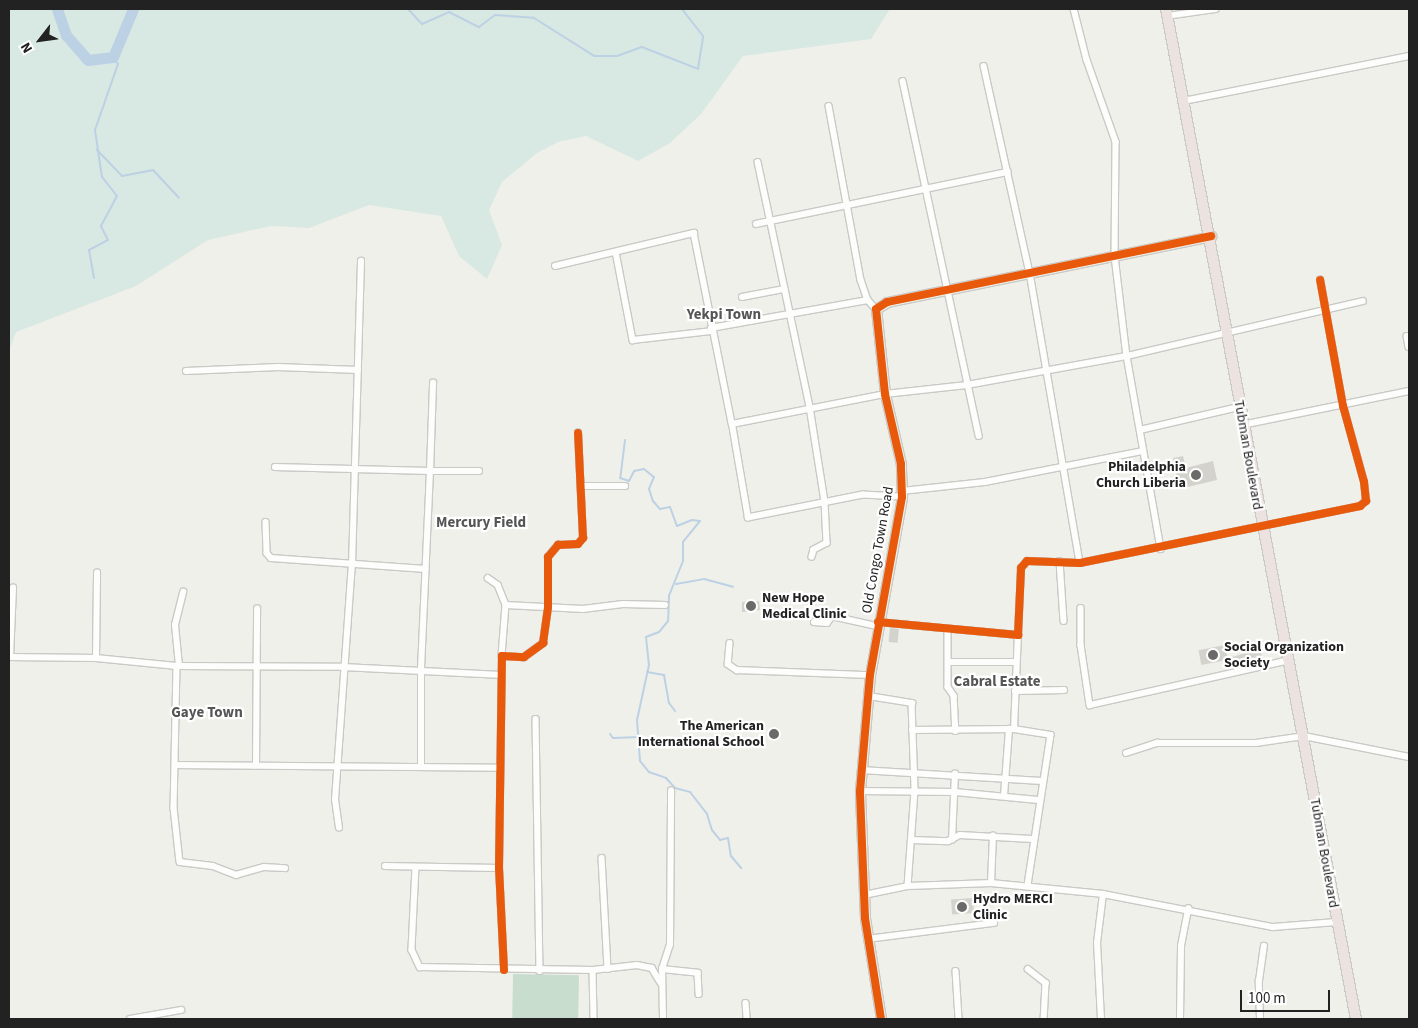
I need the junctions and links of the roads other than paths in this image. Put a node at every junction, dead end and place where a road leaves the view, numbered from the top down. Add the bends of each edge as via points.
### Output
1 (1074, 9) edge
2 (1216, 9) edge
3 (1166, 13) edge
4 (1409, 56) edge
5 (984, 66) dead end
6 (903, 81) dead end
7 (1184, 101) junction
8 (829, 106) dead end
9 (758, 162) dead end
10 (1008, 172) junction
11 (925, 187) junction
12 (850, 206) junction
13 (772, 220) junction
14 (756, 224) dead end
15 (1211, 236) junction
16 (616, 252) junction
17 (1115, 256) junction
18 (362, 261) dead end
19 (555, 266) dead end
20 (1030, 273) junction
21 (1320, 280) dead end
22 (784, 289) junction
23 (948, 289) junction
24 (742, 297) dead end
25 (868, 300) junction
26 (1362, 301) dead end
27 (876, 309) junction
28 (1325, 310) junction
29 (790, 317) junction
30 (711, 330) junction
31 (1227, 334) junction
32 (1407, 336) dead end
33 (1409, 347) edge
34 (1127, 356) junction
35 (1047, 369) junction
36 (358, 370) junction
37 (186, 371) dead end
38 (433, 383) dead end
39 (967, 385) junction
40 (1409, 391) edge
41 (885, 394) junction
42 (1343, 406) junction
43 (810, 407) junction
44 (1239, 408) junction
45 (732, 424) junction
46 (1242, 425) junction
47 (1140, 430) junction
48 (578, 433) dead end
49 (979, 436) dead end
50 (1142, 451) junction
51 (275, 467) dead end
52 (1066, 467) junction
53 (353, 470) junction
54 (430, 471) junction
55 (479, 472) dead end
56 (582, 486) junction
57 (625, 486) dead end
58 (902, 494) junction
59 (826, 502) junction
60 (266, 522) dead end
61 (1261, 527) junction
62 (1161, 549) junction
63 (812, 557) dead end
64 (1060, 561) junction
65 (1080, 563) junction
66 (352, 565) junction
67 (426, 569) junction
68 (97, 573) dead end
69 (488, 578) dead end
70 (13, 588) dead end
71 (184, 592) dead end
72 (506, 604) junction
73 (665, 605) dead end
74 (548, 607) junction
75 (1081, 608) dead end
76 (257, 609) dead end
77 (1064, 621) dead end
78 (814, 622) dead end
79 (877, 624) junction
80 (948, 630) junction
81 (1018, 635) junction
82 (730, 642) dead end
83 (502, 656) junction
84 (9, 657) edge
85 (96, 658) junction
86 (1290, 660) junction
87 (949, 662) junction
88 (1015, 662) junction
89 (178, 666) junction
90 (256, 667) junction
91 (343, 667) junction
92 (421, 669) junction
93 (502, 675) junction
94 (870, 676) junction
95 (1064, 690) dead end
96 (1015, 691) junction
97 (869, 696) junction
98 (536, 719) dead end
99 (1011, 729) junction
100 (912, 730) junction
101 (956, 731) junction
102 (1304, 736) junction
103 (1126, 753) dead end
104 (1409, 757) edge
105 (176, 765) junction
106 (421, 765) junction
107 (256, 766) junction
108 (340, 767) junction
109 (499, 768) junction
110 (861, 770) junction
111 (914, 771) junction
112 (955, 774) junction
113 (1006, 778) junction
114 (1042, 781) junction
115 (671, 791) dead end
116 (860, 791) junction
117 (914, 791) junction
118 (955, 792) junction
119 (1004, 796) junction
120 (1038, 800) junction
121 (339, 828) dead end
122 (993, 836) junction
123 (1032, 839) junction
124 (912, 840) junction
125 (952, 840) junction
126 (602, 858) dead end
127 (385, 866) dead end
128 (416, 866) junction
129 (285, 868) dead end
130 (499, 868) junction
131 (991, 883) junction
132 (908, 886) junction
133 (1028, 886) junction
134 (1103, 894) junction
135 (864, 895) junction
136 (1188, 909) junction
137 (1336, 922) junction
138 (994, 923) dead end
139 (868, 939) junction
140 (1264, 946) dead end
141 (1028, 968) dead end
142 (608, 969) junction
143 (662, 969) junction
144 (504, 970) junction
145 (593, 970) junction
146 (540, 971) junction
147 (956, 971) dead end
148 (662, 983) junction
149 (699, 994) dead end
150 (746, 1002) dead end
151 (181, 1010) dead end
152 (130, 1019) edge
153 (594, 1019) edge
154 (663, 1019) edge
155 (747, 1019) edge
156 (881, 1019) edge
157 (959, 1019) edge
158 (1044, 1019) edge
159 (1101, 1019) edge
160 (1180, 1019) edge
161 (1260, 1019) edge
162 (1356, 1019) edge

1 - 17 street via 1087,60 1116,142 1119,196
2 - 3 street
3 - 7 highway, Tubman Boulevard
4 - 7 street
5 - 10 street
6 - 11 street
7 - 15 highway, Tubman Boulevard
8 - 12 street
9 - 13 street
10 - 11 street
10 - 20 street
11 - 12 street
11 - 23 street
12 - 13 street
12 - 25 street
13 - 14 street
13 - 22 street
15 - 17 street
15 - 31 highway, Tubman Boulevard
16 - 19 street
16 - 30 street via 633,340
16 - 30 street via 694,233
17 - 20 street
17 - 34 street
18 - 36 street
20 - 23 street
20 - 35 street
21 - 28 street
22 - 24 street
22 - 29 street
23 - 27 street via 887,302
23 - 39 street
25 - 27 street
25 - 29 street
26 - 28 street
27 - 41 street, Old Congo Town Road
28 - 31 street
28 - 42 street
29 - 30 street
29 - 43 street
30 - 45 street
31 - 34 street
31 - 44 highway, Tubman Boulevard
32 - 33 street
34 - 35 street
34 - 47 street
35 - 39 street
35 - 52 street
36 - 37 street via 278,367
36 - 53 street
38 - 54 street
39 - 41 street
39 - 49 street
40 - 42 street
41 - 43 street
41 - 58 street, Old Congo Town Road via 901,464
42 - 46 street
42 - 61 street via 1366,500 1353,509
43 - 45 street
43 - 59 street
44 - 46 highway, Tubman Boulevard
44 - 47 street
45 - 59 street via 748,518
46 - 61 highway, Tubman Boulevard
47 - 50 street
48 - 56 street
50 - 52 street
50 - 62 street
51 - 53 street
52 - 58 street
52 - 65 street
53 - 54 street
53 - 66 street
54 - 55 street
54 - 67 street
56 - 57 street
56 - 74 street via 583,538 578,544 558,545 551,550
58 - 59 street via 863,495
58 - 79 street, Old Congo Town Road
59 - 63 street via 827,543 814,550
60 - 66 street via 267,552 271,558
61 - 62 street
61 - 86 highway, Tubman Boulevard
62 - 65 street
64 - 65 street
64 - 77 street
64 - 81 street via 1036,559 1021,568
66 - 67 street
66 - 91 street
67 - 92 street
68 - 85 street
69 - 72 street via 498,585
70 - 84 street
71 - 89 street via 175,625
72 - 74 street
72 - 83 street
73 - 74 street
74 - 83 street via 544,643 524,657
75 - 86 street via 1082,653 1090,705
76 - 90 street
78 - 79 street via 827,623 832,616
79 - 80 street
79 - 94 street, Old Congo Town Road
80 - 81 street
80 - 87 street
81 - 88 street
82 - 94 street via 728,664 737,670
83 - 93 street
84 - 85 street
85 - 89 street
86 - 102 highway, Tubman Boulevard
87 - 88 street
87 - 101 street via 948,687 954,696
88 - 96 street
89 - 90 street
89 - 105 street
90 - 91 street
90 - 107 street
91 - 92 street
91 - 108 street
92 - 93 street
92 - 106 street
93 - 109 street
94 - 97 street, Old Congo Town Road
95 - 96 street
96 - 99 street
97 - 100 street via 912,703
97 - 110 street, Old Congo Town Road
98 - 146 street
99 - 101 street
99 - 113 street
99 - 114 street via 1051,734
100 - 101 street
100 - 111 street
102 - 103 street via 1256,743 1157,743
102 - 104 street
102 - 137 highway, Tubman Boulevard
105 - 107 street
105 - 129 street via 174,808 182,865 213,866 236,875 264,867
106 - 108 street
106 - 109 street
107 - 108 street
108 - 121 street via 336,800
109 - 130 street
110 - 111 street
110 - 116 street, Old Congo Town Road
111 - 112 street
111 - 117 street
112 - 113 street
112 - 118 street
113 - 114 street
113 - 119 street
114 - 120 street
115 - 143 street via 670,945
116 - 117 street
116 - 135 street, Old Congo Town Road
117 - 118 street
117 - 124 street
118 - 119 street
118 - 125 street
119 - 120 street
120 - 123 street
122 - 123 street
122 - 125 street via 960,835
122 - 131 street
123 - 133 street
124 - 125 street
124 - 132 street
126 - 142 street
127 - 128 street
128 - 130 street
128 - 144 street via 412,950 420,967
130 - 144 street
131 - 132 street
131 - 133 street
132 - 135 street
133 - 134 street
134 - 136 street
134 - 159 street via 1097,943
135 - 139 street, Old Congo Town Road
136 - 137 street via 1273,927
136 - 160 street via 1181,946
137 - 162 highway, Tubman Boulevard
138 - 139 street
139 - 156 street, Old Congo Town Road
140 - 161 street via 1258,981
141 - 158 street via 1046,983
142 - 145 street
142 - 148 street via 637,965 652,968
143 - 148 street
143 - 149 street via 698,973
144 - 146 street
145 - 146 street
145 - 153 street
147 - 157 street
148 - 154 street
150 - 155 street
151 - 152 street

